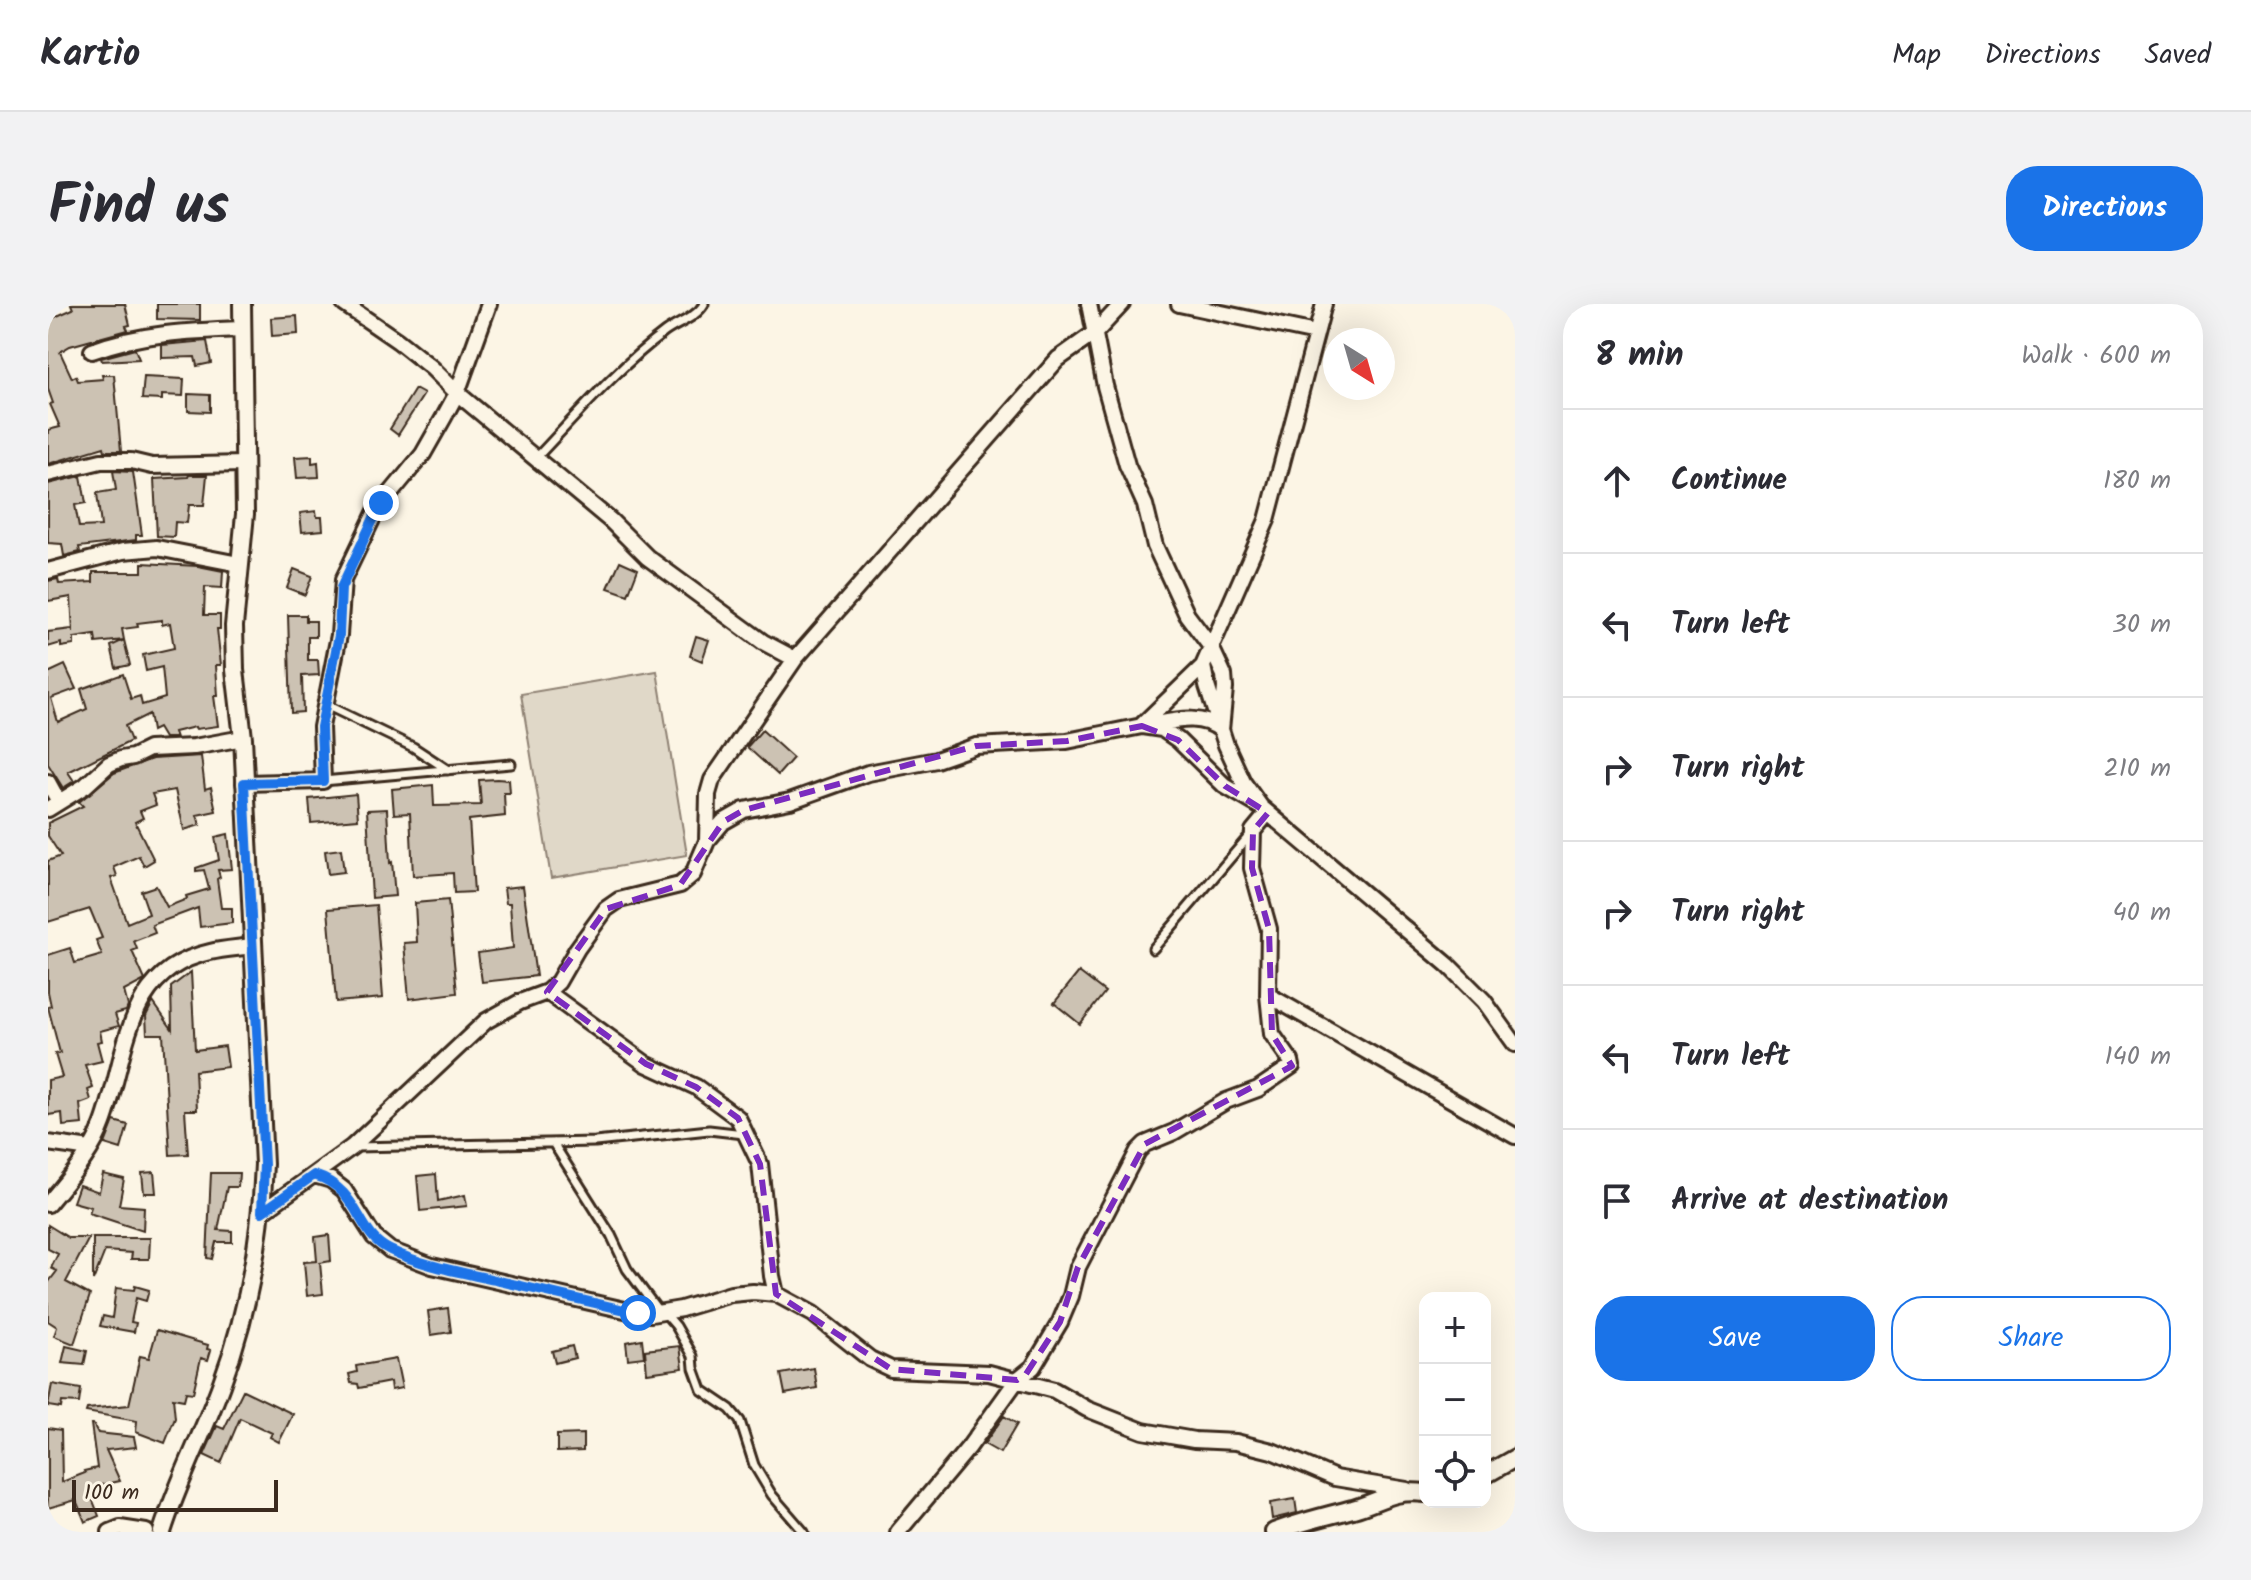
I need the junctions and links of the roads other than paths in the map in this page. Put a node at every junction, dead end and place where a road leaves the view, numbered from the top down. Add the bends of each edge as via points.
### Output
1 (242, 304) edge
2 (344, 304) edge
3 (489, 304) edge
4 (704, 304) edge
5 (1089, 304) edge
6 (1122, 304) edge
7 (1179, 304) edge
8 (1324, 304) edge
9 (242, 329) junction
10 (1096, 332) junction
11 (1316, 333) junction
12 (92, 351) dead end
13 (457, 393) junction
14 (536, 458) junction
15 (244, 464) junction
16 (48, 474) edge
17 (239, 564) junction
18 (48, 571) edge
19 (1211, 647) junction
20 (795, 659) junction
21 (1203, 666) junction
22 (324, 704) junction
23 (1142, 726) junction
24 (1221, 730) junction
25 (243, 738) junction
26 (511, 764) dead end
27 (448, 770) junction
28 (323, 781) junction
29 (48, 782) edge
30 (244, 783) junction
31 (54, 805) edge
32 (1264, 810) junction
33 (1253, 831) junction
34 (707, 841) junction
35 (252, 946) junction
36 (1153, 949) dead end
37 (547, 992) junction
38 (1268, 995) junction
39 (1515, 1044) edge
40 (744, 1134) junction
41 (1515, 1136) edge
42 (48, 1143) edge
43 (553, 1143) junction
44 (352, 1147) junction
45 (90, 1149) junction
46 (314, 1175) junction
47 (48, 1204) edge
48 (262, 1212) junction
49 (776, 1294) junction
50 (662, 1312) junction
51 (1017, 1380) junction
52 (1515, 1458) edge
53 (1491, 1472) edge
54 (1408, 1491) junction
55 (1419, 1492) edge
56 (110, 1532) edge
57 (146, 1532) edge
58 (162, 1532) edge
59 (804, 1532) edge
60 (898, 1532) edge
61 (1274, 1532) edge

1 - 9 street
2 - 13 street via 398,341
3 - 13 street
4 - 14 lane via 637,354
5 - 10 street
6 - 10 street
7 - 11 street
8 - 11 street
9 - 12 street via 130,338
9 - 15 street
10 - 19 street via 1105,386 1155,546 1187,615
10 - 20 street via 1058,359 1029,390
11 - 19 street via 1267,520
13 - 14 street
13 - 22 street via 423,454 376,511 343,580 339,635
14 - 20 street via 647,557 763,642
15 - 16 street via 101,461
15 - 17 street
17 - 18 street via 157,548 123,551
17 - 25 street via 234,655
19 - 21 street
19 - 24 street via 1224,675
20 - 34 street via 712,780
21 - 23 street
21 - 24 street
22 - 27 lane
22 - 28 street
23 - 24 street via 1202,720
23 - 32 street via 1162,729 1178,740 1225,786
23 - 34 street via 1067,741 976,746 868,773 744,810 723,822
24 - 32 street via 1243,782
25 - 30 street
25 - 31 street via 149,749 109,764
26 - 27 lane
27 - 28 lane
28 - 30 street
29 - 31 street
30 - 35 street
32 - 33 street
32 - 39 street via 1448,965 1484,1001
33 - 36 lane
33 - 38 street via 1252,868 1269,929
34 - 37 street via 693,874 680,885 619,900 606,909
35 - 45 street via 207,952 170,967 140,1000
35 - 48 street
37 - 40 street via 646,1064 696,1087 738,1118
37 - 44 street via 486,1021
38 - 41 street
38 - 51 street via 1272,1034 1292,1066 1258,1089 1145,1144 1078,1267 1060,1322 1033,1367
40 - 43 lane via 709,1130
40 - 49 street via 760,1164
42 - 45 street
43 - 44 lane
43 - 50 lane via 627,1269
44 - 46 street
45 - 47 street
46 - 48 street
46 - 50 street via 344,1190 374,1237 390,1250 461,1273 638,1313
48 - 58 street via 241,1325
49 - 50 street via 731,1294
49 - 51 street via 891,1369 989,1373
50 - 59 lane via 693,1356 702,1390 740,1421 754,1465
51 - 54 street via 1054,1390 1143,1431 1236,1442 1335,1478
51 - 60 street
52 - 53 street
54 - 55 street
54 - 61 street
56 - 57 street

